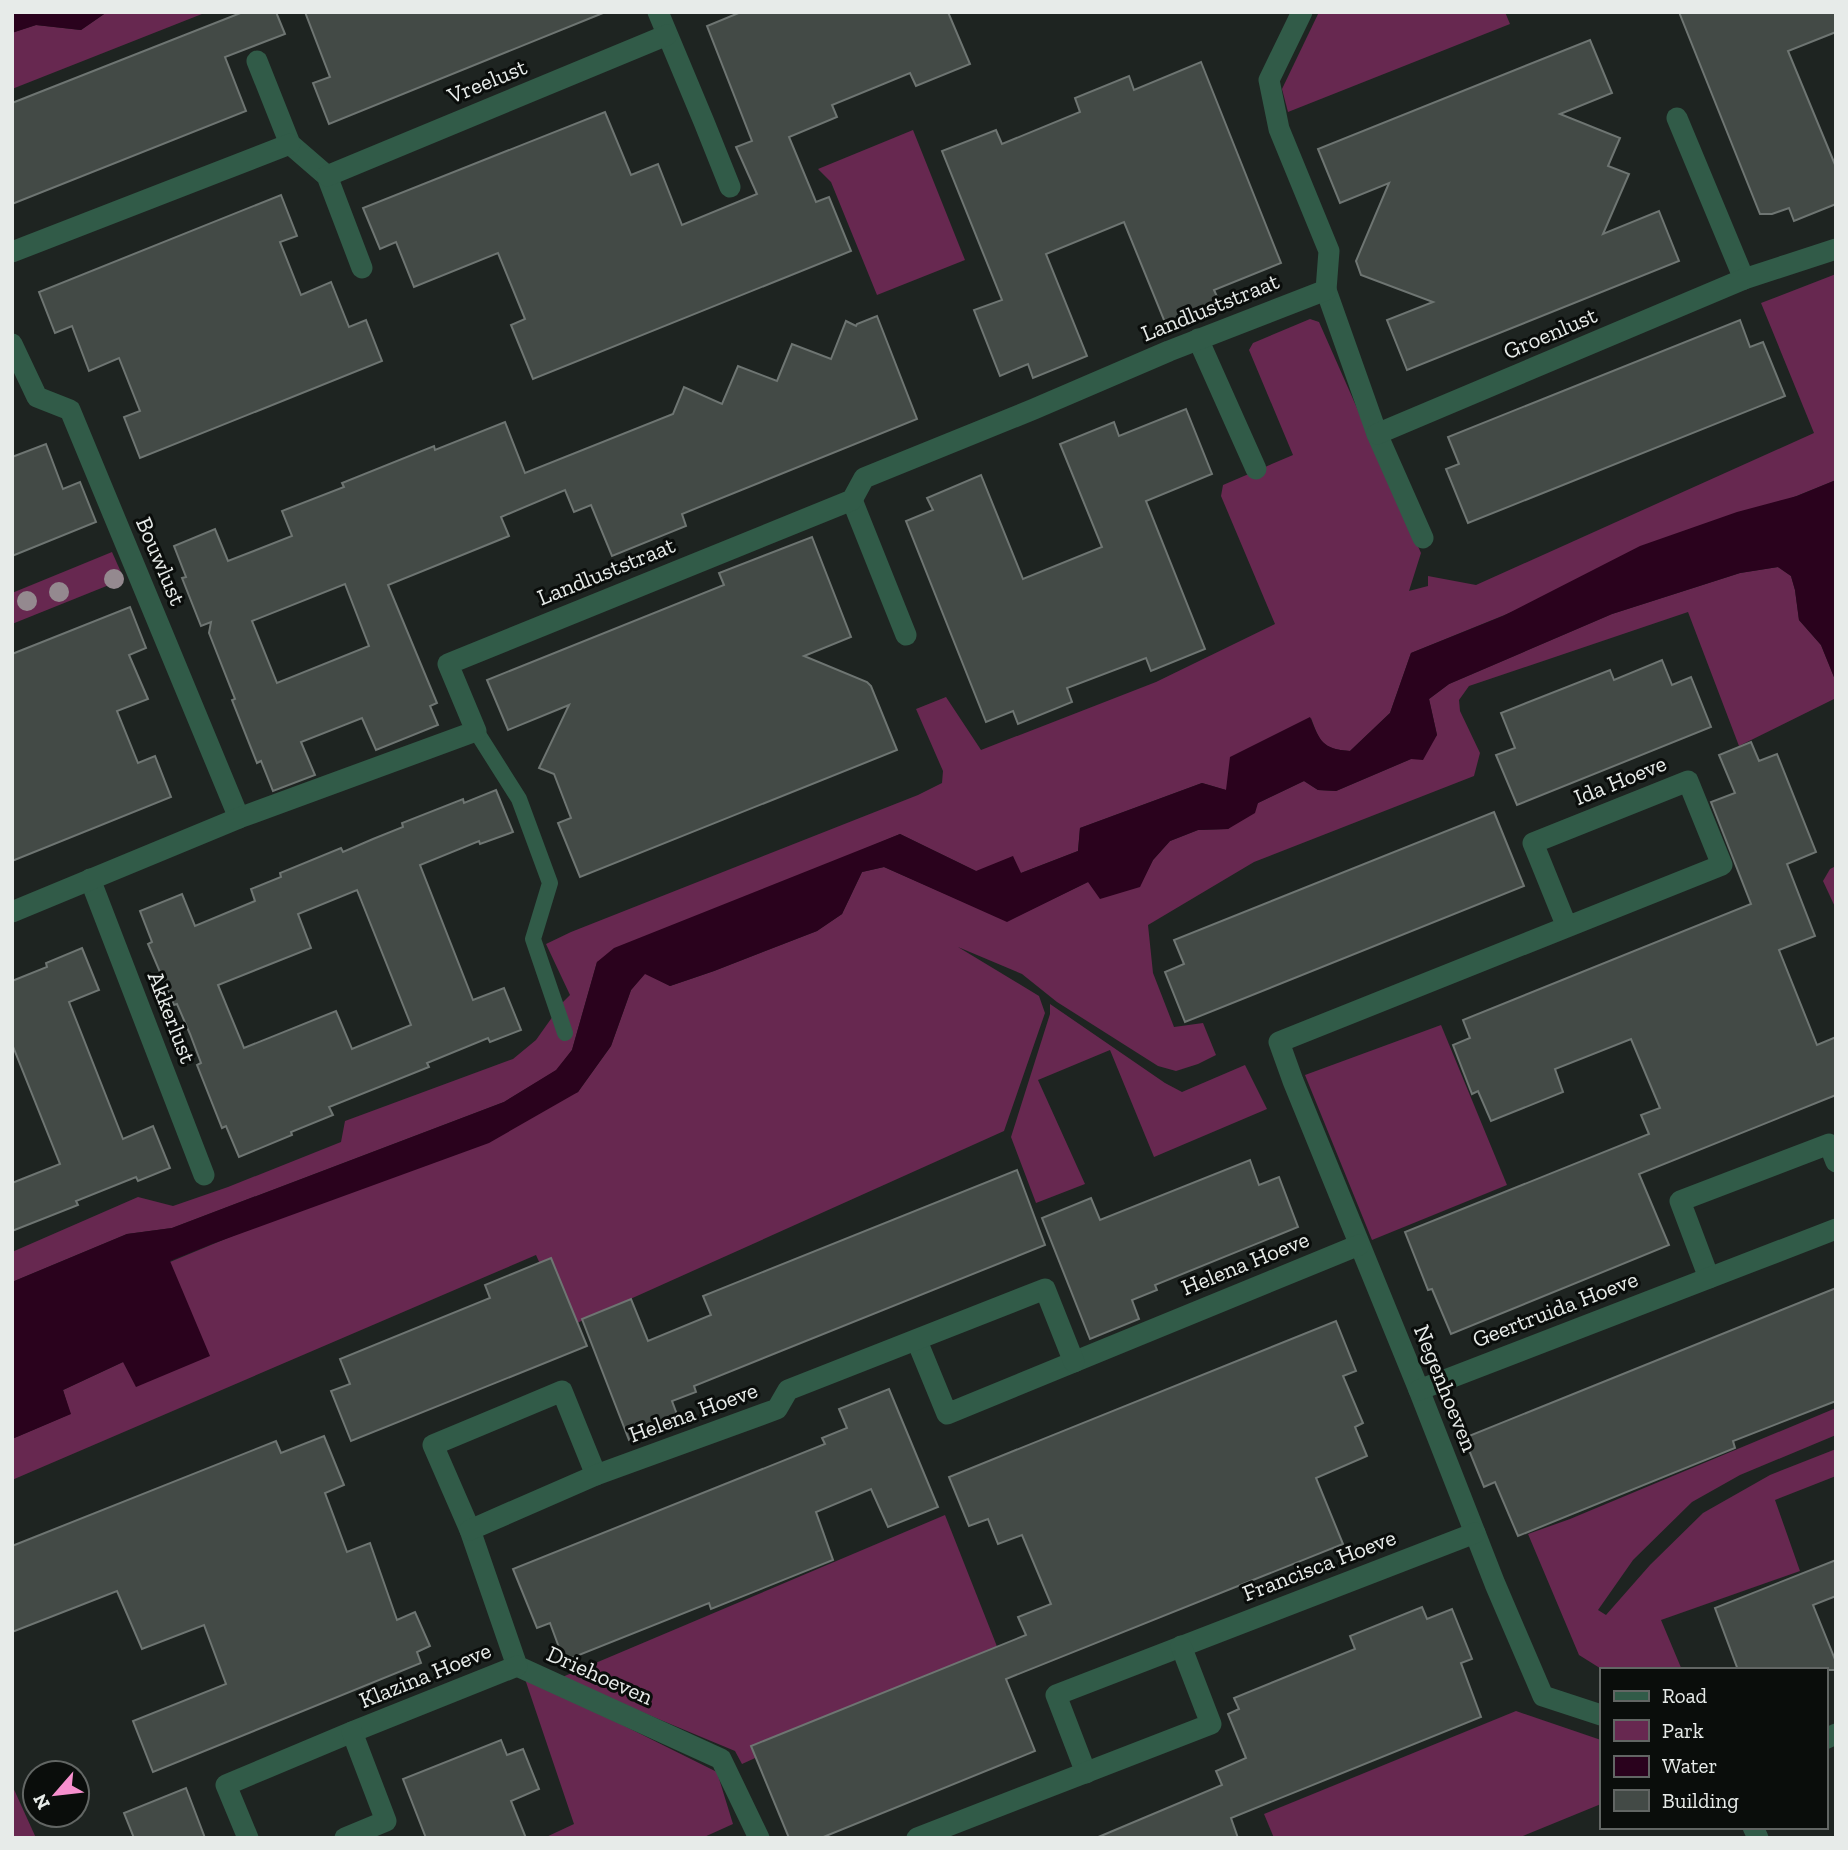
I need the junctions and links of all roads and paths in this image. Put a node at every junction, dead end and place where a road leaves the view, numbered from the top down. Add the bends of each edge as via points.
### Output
1 (658, 12) edge
2 (1302, 12) edge
3 (667, 35) junction
4 (257, 61) dead end
5 (1677, 118) dead end
6 (290, 144) junction
7 (327, 176) junction
8 (730, 187) dead end
9 (1836, 249) edge
10 (12, 252) edge
11 (362, 268) dead end
12 (1744, 279) junction
13 (1326, 290) junction
14 (1198, 339) junction
15 (12, 345) edge
16 (1377, 434) junction
17 (1256, 469) dead end
18 (852, 500) junction
19 (1423, 538) dead end
20 (906, 635) dead end
21 (476, 731) junction
22 (239, 818) junction
23 (90, 879) junction
24 (12, 912) edge
25 (1567, 927) junction
26 (565, 1033) dead end
27 (1279, 1042) joint
28 (1836, 1162) edge
29 (204, 1175) dead end
30 (1836, 1229) edge
31 (1359, 1245) junction
32 (1709, 1278) junction
33 (917, 1341) junction
34 (1074, 1362) junction
35 (1419, 1390) junction
36 (596, 1475) junction
37 (470, 1530) junction
38 (1475, 1533) junction
39 (1181, 1646) junction
40 (517, 1667) junction
41 (1600, 1715) edge
42 (352, 1732) junction
43 (1086, 1773) junction
44 (248, 1838) edge
45 (345, 1838) edge
46 (759, 1838) edge
47 (917, 1838) edge

1 - 3 street
2 - 13 street via 1269,80 1279,129 1329,251
3 - 7 street, Vreelust
3 - 8 street
4 - 6 street
5 - 12 street
6 - 7 street
6 - 10 street
7 - 11 street
9 - 12 street, Groenlust
12 - 16 street, Groenlust
13 - 14 street, Landluststraat
13 - 16 street
14 - 17 street
14 - 18 street, Landluststraat via 864,478
15 - 22 street, Bouwlust via 37,397 70,410
16 - 19 street
18 - 20 street
18 - 21 street, Landluststraat via 448,664
21 - 22 street
21 - 26 lane, Landluststraat via 519,799 550,883 533,939
22 - 23 street
23 - 24 street
23 - 29 street, Akkerlust
25 - 25 street, Ida Hoeve via 1533,843 1688,781 1722,865
25 - 27 street, Ida Hoeve
27 - 31 street, Negenhoeven
28 - 32 street via 1829,1144 1680,1201
30 - 32 street, Geertruida Hoeve
31 - 34 street, Helena Hoeve
31 - 35 street, Negenhoeven
32 - 35 street, Geertruida Hoeve
33 - 34 street, Helena Hoeve via 947,1414
33 - 34 street, Helena Hoeve via 1045,1289
33 - 36 street, Helena Hoeve via 788,1390 777,1409
35 - 38 street, Negenhoeven
36 - 37 street, Helena Hoeve
36 - 37 street, Driehoeven via 562,1391 433,1445
37 - 40 street, Driehoeven
38 - 39 street, Francisca Hoeve
38 - 41 street, Negenhoeven via 1543,1696
39 - 43 street via 1211,1724
39 - 43 street, Francisca Hoeve via 1056,1695
40 - 42 street, Klazina Hoeve
40 - 46 street, Driehoeven via 721,1759
42 - 44 street, Klazina Hoeve via 226,1785
42 - 45 street, Klazina Hoeve via 386,1821
43 - 47 street

